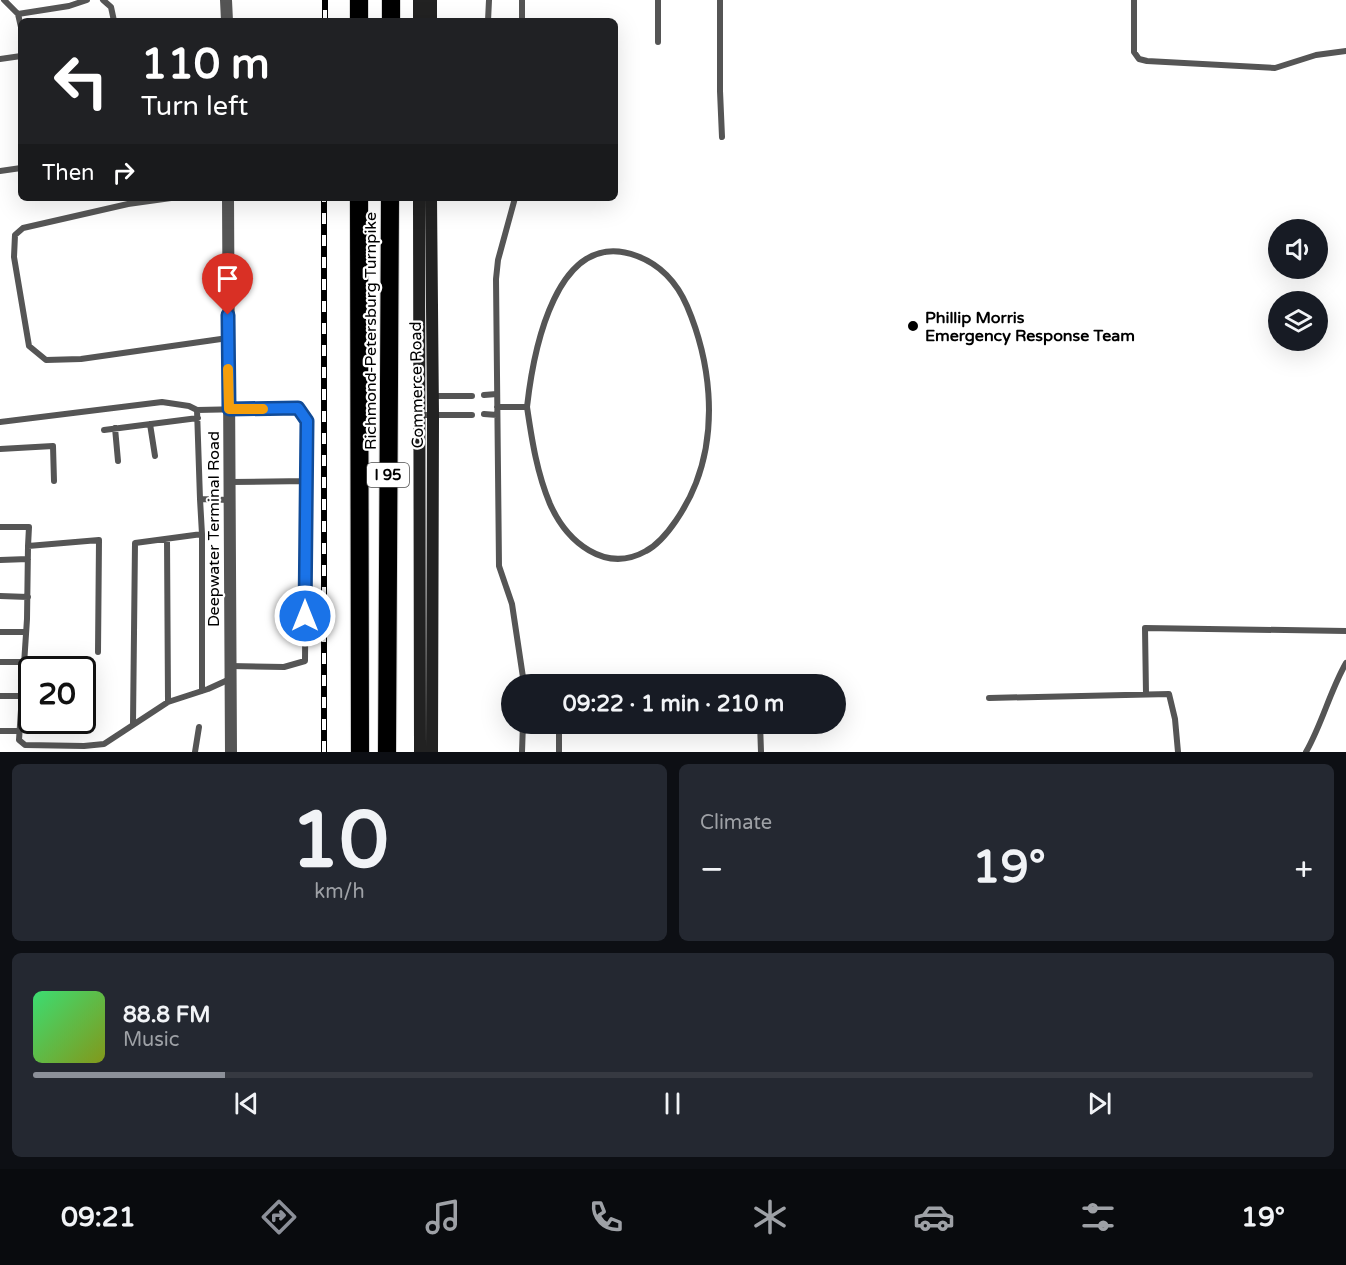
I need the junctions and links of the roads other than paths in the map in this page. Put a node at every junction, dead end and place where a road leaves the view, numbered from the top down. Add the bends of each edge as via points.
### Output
1 (4, 0) edge
2 (87, 0) edge
3 (103, 0) edge
4 (226, 0) edge
5 (359, 0) edge
6 (391, 0) edge
7 (419, 0) edge
8 (431, 0) edge
9 (489, 0) edge
10 (522, 0) edge
11 (658, 0) edge
12 (720, 0) edge
13 (1134, 0) edge
14 (18, 14) junction
15 (19, 18) edge
16 (113, 18) edge
17 (226, 18) edge
18 (359, 18) edge
19 (391, 18) edge
20 (419, 18) edge
21 (431, 18) edge
22 (488, 18) edge
23 (522, 18) edge
24 (658, 42) dead end
25 (1346, 51) edge
26 (18, 56) edge
27 (0, 59) edge
28 (722, 137) dead end
29 (18, 168) edge
30 (0, 171) edge
31 (150, 201) edge
32 (228, 201) edge
33 (359, 201) edge
34 (390, 201) edge
35 (419, 201) edge
36 (431, 201) edge
37 (514, 201) edge
38 (228, 338) junction
39 (497, 394) junction
40 (484, 395) dead end
41 (427, 396) junction
42 (472, 396) dead end
43 (527, 407) junction
44 (229, 409) junction
45 (197, 410) junction
46 (497, 411) junction
47 (484, 414) dead end
48 (420, 415) junction
49 (472, 415) dead end
50 (434, 416) junction
51 (198, 418) junction
52 (0, 422) edge
53 (150, 424) junction
54 (115, 428) junction
55 (104, 430) dead end
56 (0, 449) edge
57 (155, 456) dead end
58 (118, 462) dead end
59 (54, 481) dead end
60 (307, 481) junction
61 (229, 482) junction
62 (200, 499) junction
63 (229, 500) junction
64 (0, 527) edge
65 (202, 534) junction
66 (167, 539) junction
67 (28, 546) junction
68 (28, 559) junction
69 (0, 560) edge
70 (0, 596) edge
71 (27, 597) junction
72 (1346, 631) edge
73 (0, 632) edge
74 (26, 632) junction
75 (98, 651) dead end
76 (24, 656) edge
77 (0, 662) edge
78 (18, 662) edge
79 (1346, 663) edge
80 (230, 672) junction
81 (522, 674) edge
82 (201, 691) junction
83 (1146, 694) junction
84 (0, 696) edge
85 (18, 696) edge
86 (989, 698) dead end
87 (168, 702) junction
88 (133, 723) junction
89 (199, 727) dead end
90 (0, 731) edge
91 (18, 731) edge
92 (20, 734) edge
93 (523, 734) edge
94 (559, 734) edge
95 (760, 734) edge
96 (25, 745) junction
97 (20, 752) edge
98 (195, 752) edge
99 (231, 752) edge
100 (360, 752) edge
101 (387, 752) edge
102 (420, 752) edge
103 (432, 752) edge
104 (522, 752) edge
105 (559, 752) edge
106 (760, 752) edge
107 (1178, 752) edge
108 (1306, 752) edge

1 - 14 lane
2 - 14 lane
3 - 16 lane via 111,7
4 - 17 street
5 - 18 highway
6 - 19 highway
7 - 20 main road
8 - 21 main road
9 - 22 lane
10 - 23 lane
11 - 24 lane
12 - 28 lane
13 - 25 lane via 1134,52 1147,61 1275,68 1316,55
14 - 15 lane
26 - 27 lane
29 - 30 lane
31 - 38 lane via 23,228 15,235 14,256 29,346 46,360 81,359
32 - 38 street, Deepwater Terminal Road
33 - 100 highway, Richmond-Petersburg Turnpike / I 95
34 - 101 highway, Richmond-Petersburg Turnpike / I 95
35 - 41 main road, Commerce Road
36 - 41 main road, Commerce Road
37 - 39 lane via 497,269
38 - 44 street, Deepwater Terminal Road
39 - 40 lane
39 - 46 lane
41 - 42 lane
41 - 48 main road, Commerce Road
41 - 50 main road, Commerce Road
43 - 43 lane via 539,477 551,506 572,538 606,559 624,560 648,551 685,507 697,482 710,407 706,366 695,326 683,296 667,274 628,252 604,251 584,261 564,282 546,313 531,372
43 - 46 lane
44 - 45 lane
44 - 60 lane via 298,408 307,421
44 - 61 street, Deepwater Terminal Road
45 - 51 lane
45 - 52 lane via 162,402
46 - 47 lane
46 - 81 lane via 499,566 512,604
48 - 50 lane
48 - 102 main road, Commerce Road
49 - 50 lane
50 - 103 main road, Commerce Road
51 - 53 lane
51 - 62 lane
53 - 54 lane
53 - 57 lane
54 - 55 lane
54 - 58 lane
56 - 59 lane via 53,446
60 - 61 lane
60 - 80 lane via 305,661
61 - 63 street, Deepwater Terminal Road
62 - 63 lane
62 - 65 lane
63 - 80 street, Deepwater Terminal Road
64 - 67 lane via 29,527
65 - 66 lane
65 - 82 lane
66 - 87 lane
66 - 88 lane via 135,543
67 - 68 lane
67 - 75 lane via 99,540
68 - 69 lane
68 - 71 lane
70 - 71 lane
71 - 74 lane
72 - 83 lane via 1145,628
73 - 74 lane
74 - 76 lane
77 - 78 lane
79 - 108 lane
80 - 82 lane
80 - 99 street, Deepwater Terminal Road
82 - 87 lane
83 - 86 lane
83 - 107 lane via 1168,694
84 - 85 lane
87 - 88 lane
88 - 96 lane via 104,744
89 - 98 lane
90 - 91 lane
92 - 96 lane
93 - 104 lane
94 - 105 lane
95 - 106 lane
96 - 97 lane

